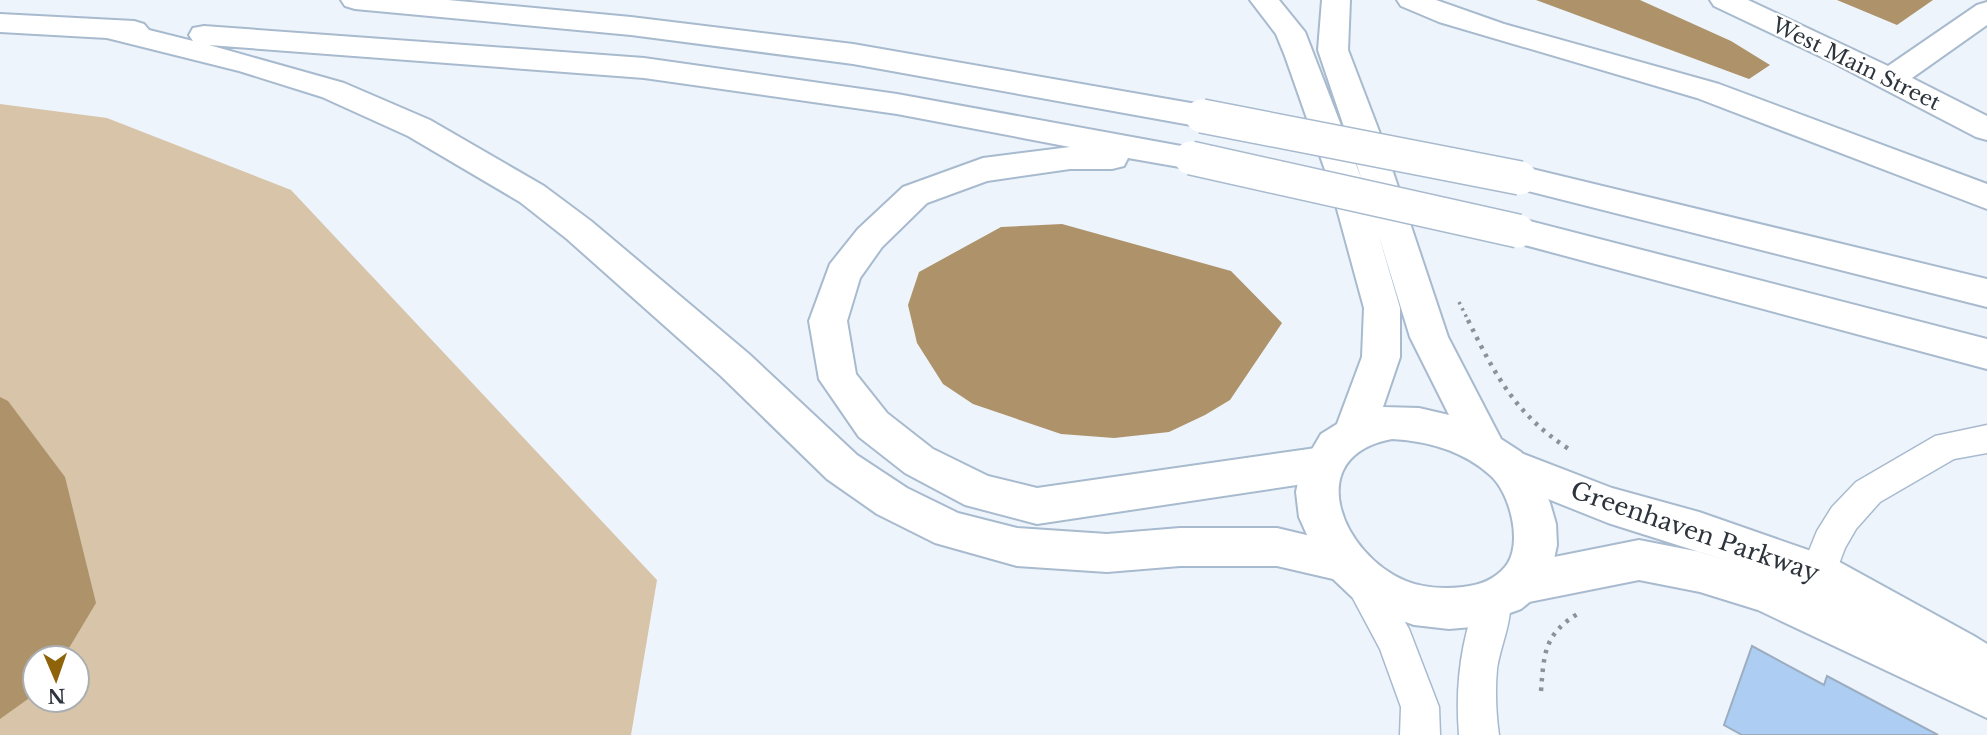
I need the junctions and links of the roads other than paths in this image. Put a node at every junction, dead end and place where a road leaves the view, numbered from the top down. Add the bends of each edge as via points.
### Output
1 (355, 0) edge
2 (1264, 0) edge
3 (1336, 0) edge
4 (1411, 0) edge
5 (1439, 0) edge
6 (1724, 0) edge
7 (1762, 0) edge
8 (1987, 11) edge
9 (0, 23) edge
10 (108, 29) junction
11 (1494, 30) junction
12 (1898, 73) junction
13 (1987, 108) edge
14 (1987, 129) edge
15 (1191, 158) junction
16 (1987, 197) edge
17 (1987, 293) edge
18 (1987, 354) edge
19 (1353, 434) junction
20 (1987, 439) edge
21 (1497, 458) junction
22 (1323, 464) junction
23 (1349, 565) junction
24 (1818, 573) junction
25 (1506, 593) junction
26 (1987, 671) edge
27 (1987, 695) edge
28 (1420, 735) edge
29 (1479, 735) edge

1 - 17 main road, bridge via 631,26 853,54 1202,116 1520,178
2 - 19 main road via 1290,32 1348,187 1382,308 1381,357
3 - 21 main road via 1333,50 1429,337
4 - 11 main road
5 - 11 main road
6 - 12 main road, West Main Street
7 - 12 main road, West Main Street
8 - 12 main road
9 - 10 main road
10 - 15 main road via 644,68 910,106
10 - 23 main road via 333,90 483,163 579,230 735,365 842,467 892,501 950,530 1017,547 1107,553 1276,547
11 - 16 main road via 1708,90
12 - 13 main road, West Main Street
12 - 14 main road, West Main Street
15 - 18 main road, bridge via 1518,231
15 - 22 main road via 1070,158 983,170 915,195 870,238 843,274 828,321 838,379 873,425 919,461 980,492 1037,506
19 - 21 main road via 1392,422 1424,424 1457,433
19 - 22 main road via 1339,443
20 - 24 street via 1947,446 1868,492 1834,534
21 - 24 main road, Greenhaven Parkway via 1608,505
21 - 25 main road via 1527,496 1537,543 1531,565
22 - 23 main road via 1316,490 1319,519
23 - 25 main road via 1390,596 1425,608 1461,610
23 - 28 street via 1396,642 1420,707
24 - 26 main road, Greenhaven Parkway
25 - 27 main road, Greenhaven Parkway via 1639,559 1767,593
25 - 29 street via 1478,661

